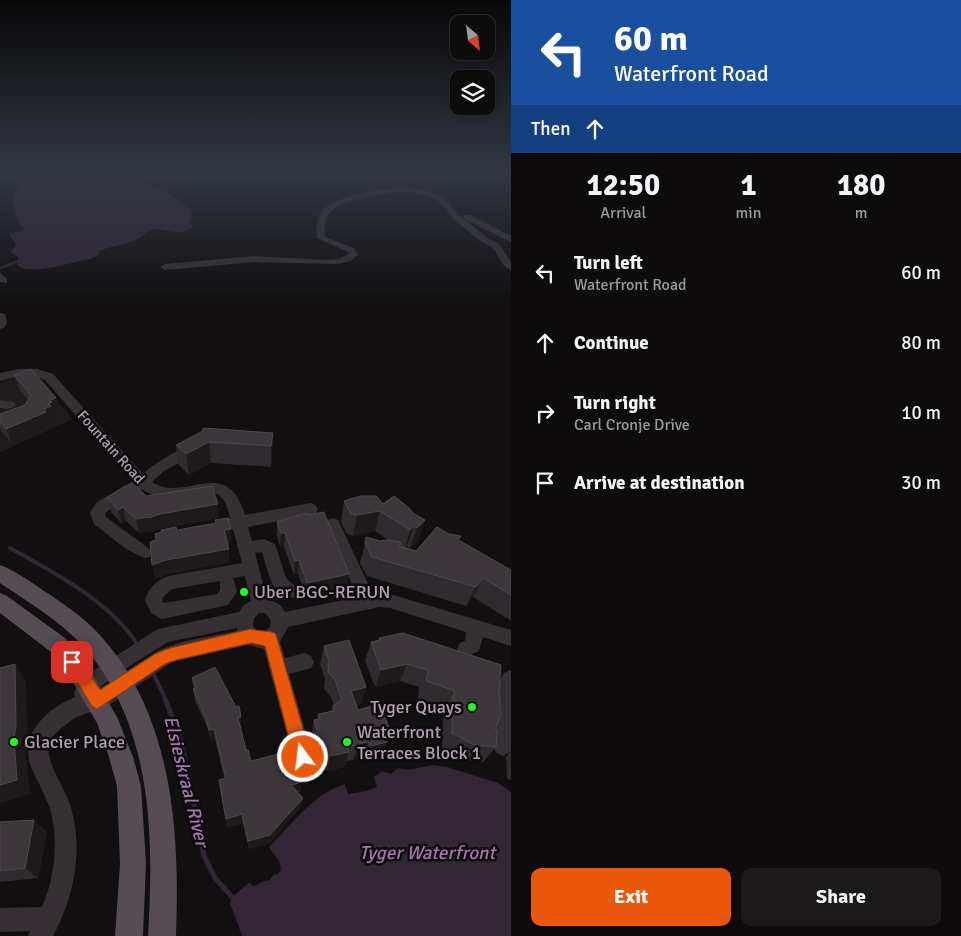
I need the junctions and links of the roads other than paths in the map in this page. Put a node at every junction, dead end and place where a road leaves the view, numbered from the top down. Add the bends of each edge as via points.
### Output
1 (323, 215) edge
2 (454, 215) edge
3 (465, 215) edge
4 (511, 239) edge
5 (165, 267) dead end
6 (511, 267) edge
7 (2, 376) edge
8 (196, 448) edge
9 (142, 482) junction
10 (311, 509) dead end
11 (238, 522) junction
12 (333, 524) dead end
13 (220, 526) edge
14 (246, 548) junction
15 (144, 552) dead end
16 (251, 568) junction
17 (0, 573) edge
18 (227, 582) dead end
19 (290, 592) dead end
20 (368, 601) junction
21 (0, 602) edge
22 (261, 606) junction
23 (244, 619) junction
24 (281, 621) junction
25 (475, 627) junction
26 (251, 636) junction
27 (270, 638) junction
28 (511, 638) edge
29 (466, 649) dead end
30 (305, 662) dead end
31 (278, 668) junction
32 (125, 674) junction
33 (511, 679) edge
34 (86, 698) junction
35 (503, 746) dead end
36 (303, 757) dead end
37 (0, 920) edge
38 (45, 928) edge
39 (129, 936) edge
40 (162, 936) edge

1 - 5 street via 321,238 353,252 353,256 345,260 263,259
2 - 6 street via 494,245
3 - 4 street
7 - 9 street, Fountain Road via 36,373 52,380
8 - 9 street via 159,468
9 - 11 street, Fountain Road via 150,490 163,494 206,488 222,490 232,499
9 - 15 street via 102,506 96,515 98,520
10 - 11 street
11 - 13 street
11 - 14 street, Fountain Road
12 - 20 street
14 - 16 street, Fountain Road
14 - 19 street via 264,545 269,548 280,582
16 - 18 street via 165,585 155,594 153,601 162,611 219,600 228,594
16 - 22 street, Fountain Road
17 - 32 main road via 79,629
20 - 24 street
20 - 25 street via 390,601
21 - 34 main road via 58,646
22 - 23 street via 251,609
22 - 24 street via 276,611
23 - 26 street via 244,627
23 - 32 street via 164,635 132,654
24 - 27 street via 278,631
25 - 28 street
25 - 29 street via 473,645
26 - 27 street
26 - 32 street via 195,647
27 - 31 street
30 - 31 street
31 - 36 street
32 - 34 street
32 - 40 main road via 158,788 164,854
33 - 35 street via 507,684
34 - 38 street via 44,729 38,739 37,752 65,823 66,843 63,876
34 - 39 main road via 121,757 129,786 133,864
37 - 38 street

